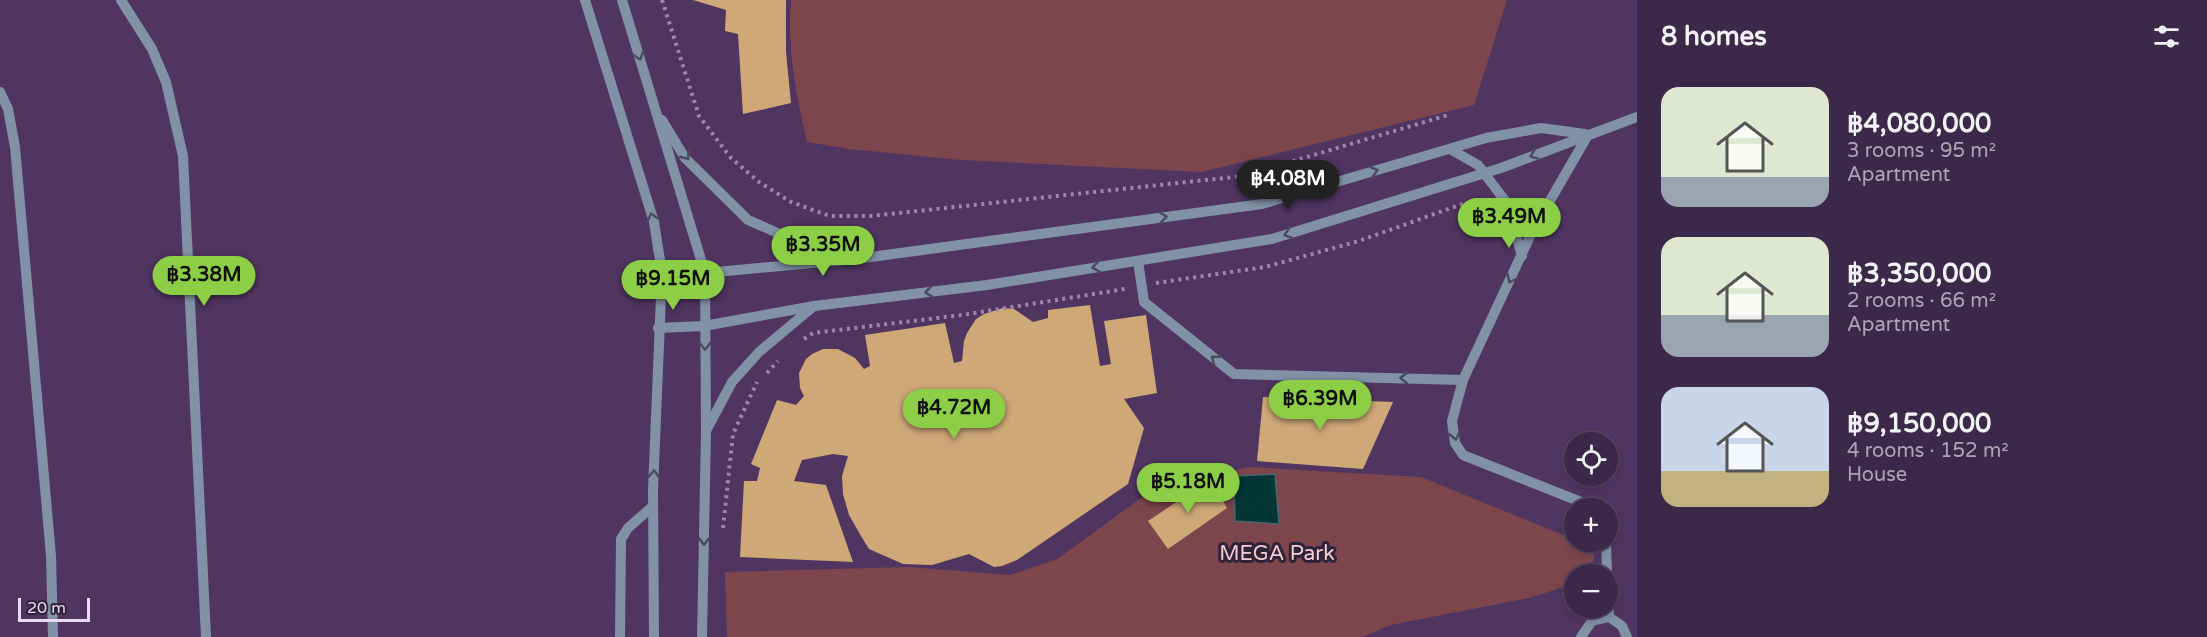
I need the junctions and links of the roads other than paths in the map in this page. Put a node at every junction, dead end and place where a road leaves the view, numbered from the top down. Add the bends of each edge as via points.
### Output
1 (121, 0) edge
2 (585, 0) edge
3 (622, 0) edge
4 (0, 92) edge
5 (654, 107) junction
6 (1637, 117) edge
7 (1588, 135) junction
8 (1450, 149) junction
9 (1484, 173) junction
10 (1522, 256) junction
11 (856, 259) junction
12 (1138, 261) junction
13 (662, 273) junction
14 (705, 273) junction
15 (814, 306) junction
16 (704, 326) junction
17 (658, 328) junction
18 (1463, 380) junction
19 (706, 432) junction
20 (1571, 498) edge
21 (653, 506) junction
22 (1605, 618) edge
23 (1610, 618) edge
24 (53, 637) edge
25 (206, 637) edge
26 (620, 637) edge
27 (654, 637) edge
28 (702, 637) edge
29 (1578, 637) edge
30 (1627, 637) edge

1 - 25 street via 152,49 166,82 183,156
13 -> 2 street via 654,222
3 -> 5 street
4 - 24 street via 8,109 15,147 50,545
5 -> 11 street via 685,158 748,220 805,245
5 - 14 street
6 - 7 street
7 - 8 street via 1541,128
7 -> 9 street
7 - 10 street
8 - 9 street via 1478,165
11 -> 8 street via 1262,204
9 - 10 street via 1506,202
9 -> 12 street via 1272,239
10 -> 18 street
11 - 14 street
12 -> 15 street
18 -> 12 street via 1234,374 1144,302
13 - 14 street
13 - 17 street
14 - 16 street
15 - 16 street
15 - 19 street via 759,352 732,382
16 - 17 street
16 -> 19 street
21 -> 17 street
18 -> 20 street via 1452,421 1455,443 1463,455
19 -> 28 street
21 - 26 street via 621,539
21 - 27 street
22 - 29 street via 1592,621
23 - 30 street via 1622,626

